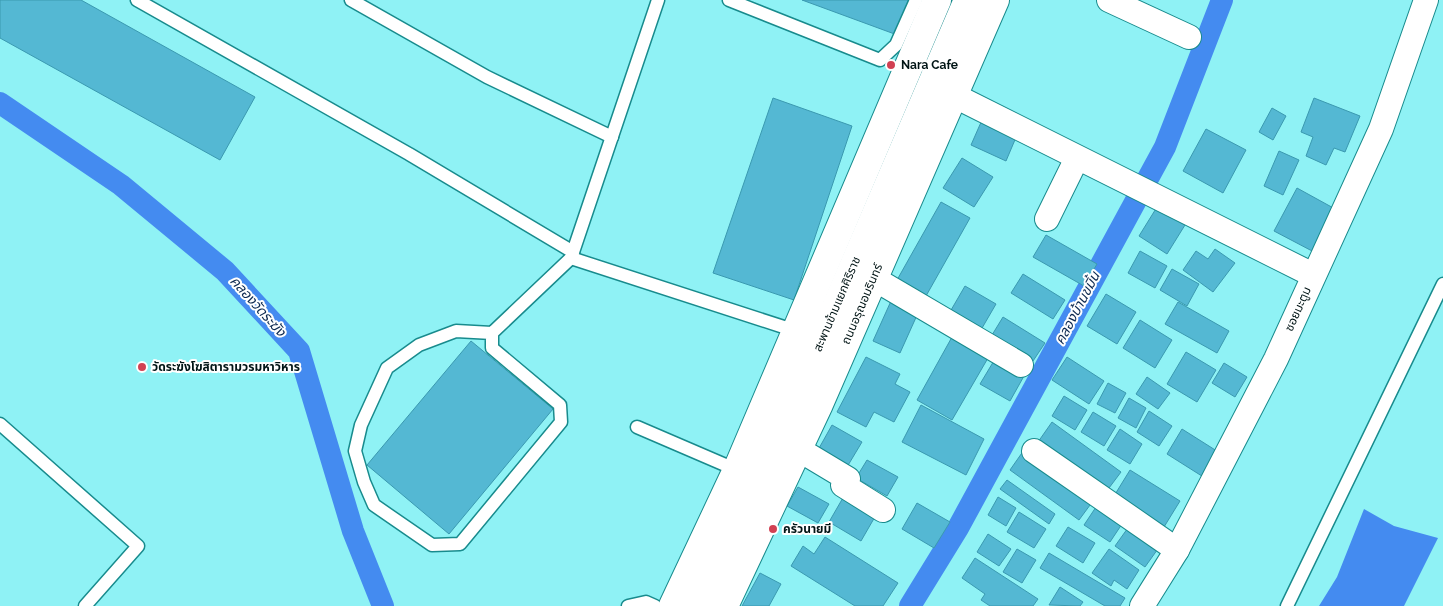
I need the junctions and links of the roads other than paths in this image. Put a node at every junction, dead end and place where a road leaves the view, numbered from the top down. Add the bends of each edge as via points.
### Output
1 (137, 0) edge
2 (351, 0) edge
3 (658, 0) edge
4 (729, 0) edge
5 (916, 0) edge
6 (937, 0) edge
7 (968, 0) edge
8 (996, 0) edge
9 (1109, 0) edge
10 (1426, 0) edge
11 (1189, 37) dead end
12 (953, 95) junction
13 (612, 137) junction
14 (1077, 158) junction
15 (1048, 219) dead end
16 (572, 255) junction
17 (1313, 275) junction
18 (873, 278) junction
19 (1443, 284) edge
20 (796, 331) junction
21 (492, 333) junction
22 (1021, 365) dead end
23 (0, 424) edge
24 (637, 427) dead end
25 (798, 449) junction
26 (1034, 451) dead end
27 (737, 470) junction
28 (883, 510) dead end
29 (1176, 550) junction
30 (85, 606) edge
31 (628, 606) edge
32 (655, 606) edge
33 (673, 606) edge
34 (701, 606) edge
35 (724, 606) edge
36 (1142, 606) edge
37 (1287, 606) edge

1 - 16 lane via 409,154
2 - 13 lane via 487,77
3 - 13 lane
4 - 5 lane via 880,60 896,44
6 - 20 main road
7 - 34 main road, สะพานข้ามแยกศิริราช via 814,358
8 - 12 main road, ถนนอรุณอมรินทร์
9 - 11 street
10 - 17 street, ซอยมะตูม via 1381,129
12 - 14 street
12 - 18 main road, ถนนอรุณอมรินทร์
13 - 16 lane
14 - 15 street
14 - 17 street
16 - 20 lane
16 - 21 lane
17 - 29 street, ซอยมะตูม via 1276,359
18 - 22 street
18 - 25 main road, ถนนอรุณอมรินทร์
19 - 37 lane
20 - 27 main road
21 - 21 lane via 456,331 419,345 387,368 361,425 355,451 374,505 432,545 460,544 561,422 560,405 492,348
23 - 30 lane via 138,546
24 - 27 lane
25 - 28 street via 848,479 843,484
25 - 35 main road, ถนนอรุณอมรินทร์
26 - 29 street
27 - 33 main road
29 - 36 street, ซอยมะตูม
31 - 32 lane via 646,602

